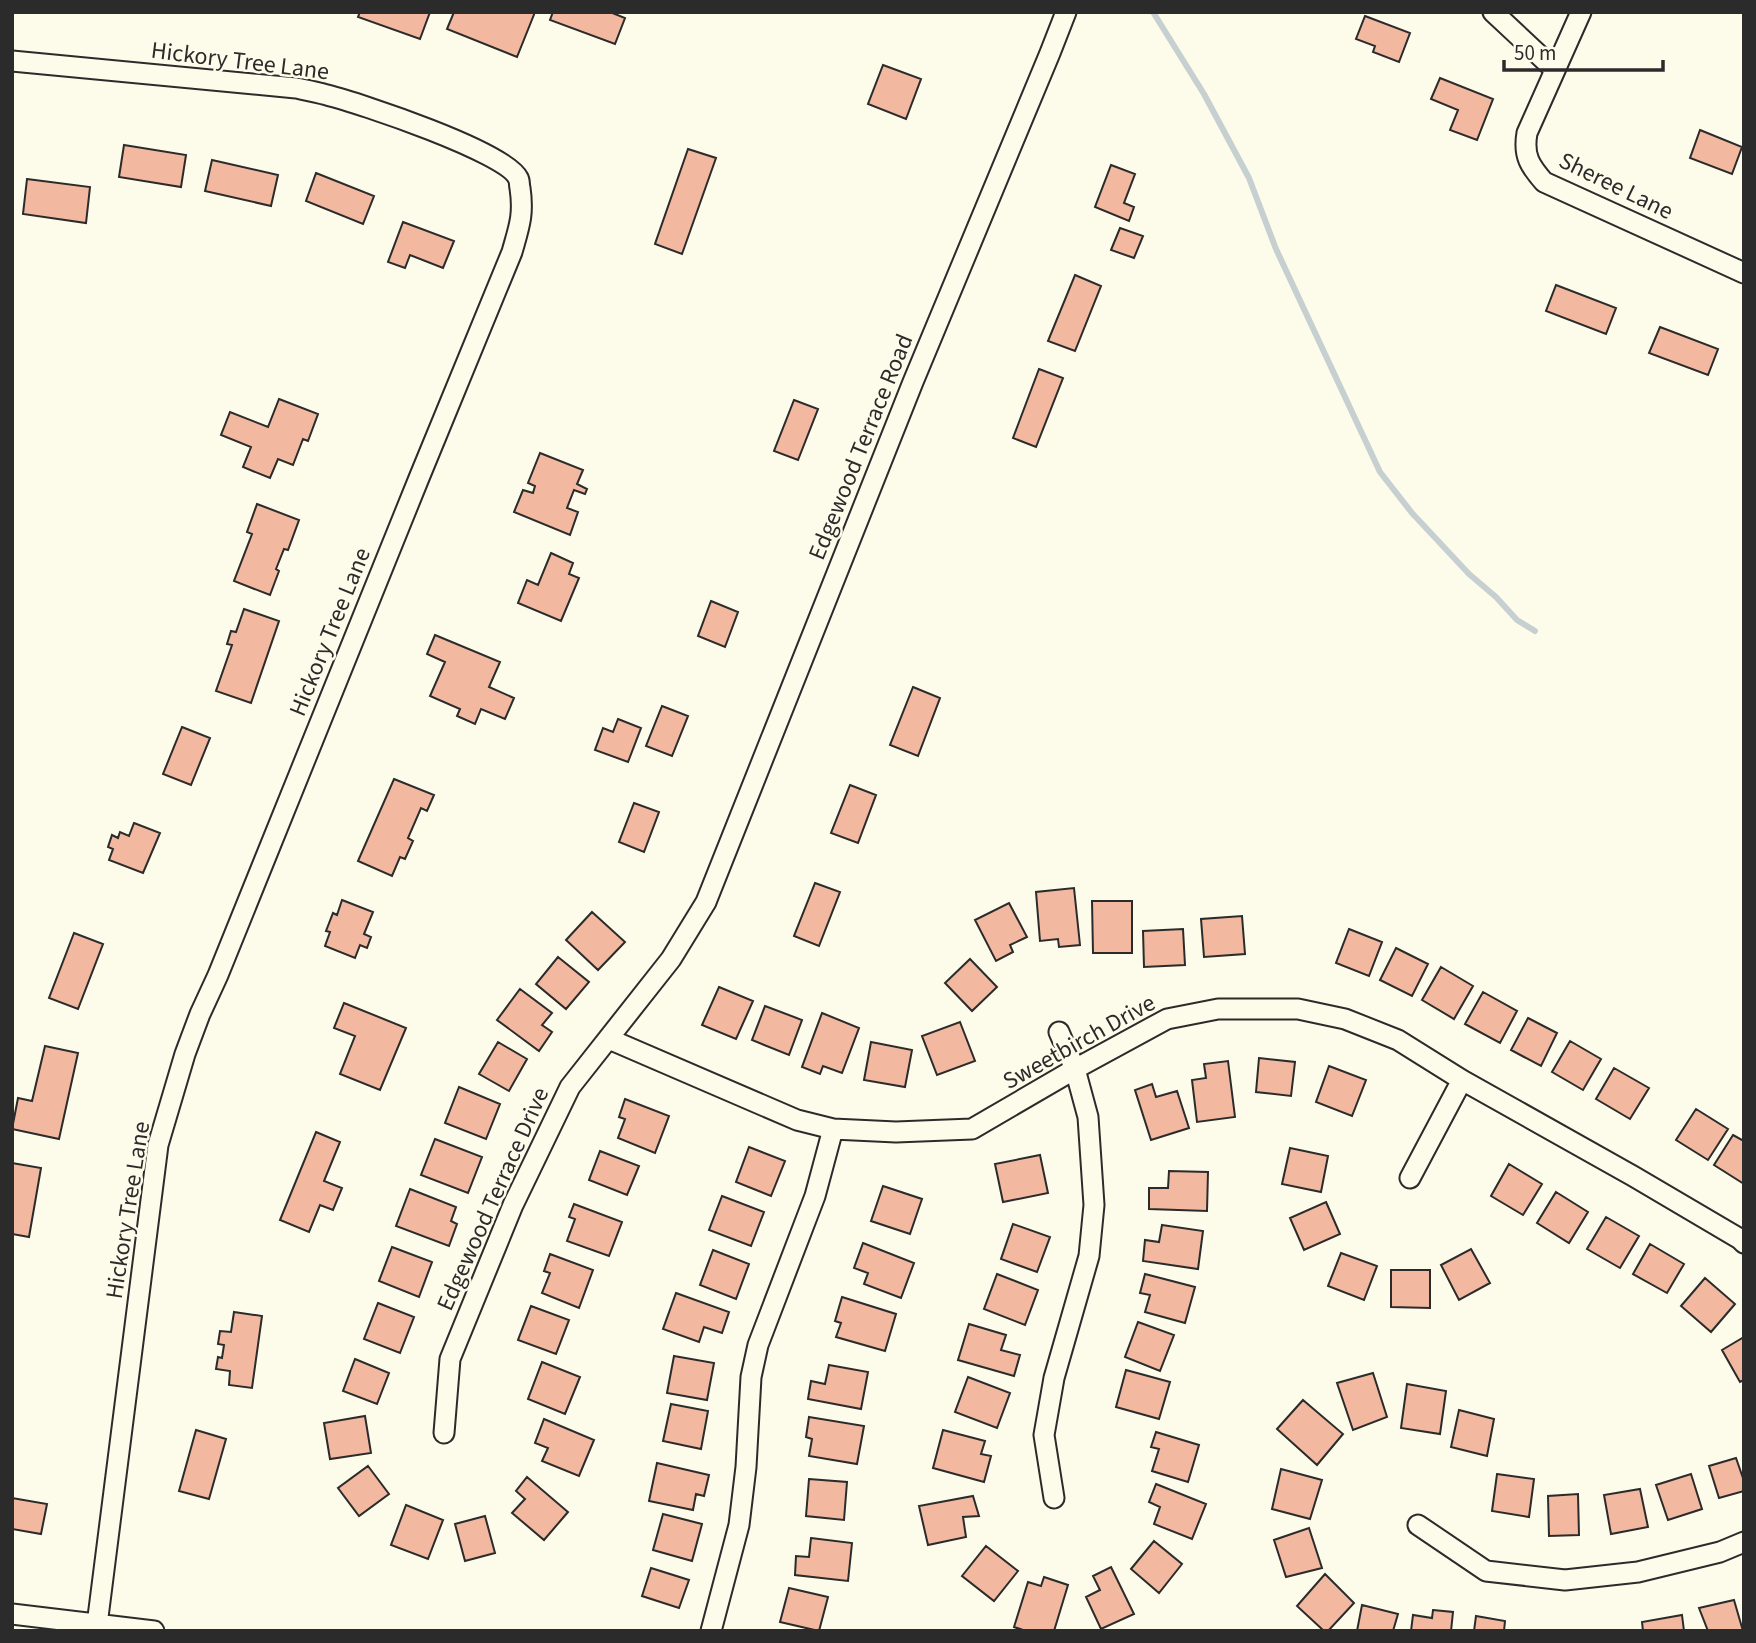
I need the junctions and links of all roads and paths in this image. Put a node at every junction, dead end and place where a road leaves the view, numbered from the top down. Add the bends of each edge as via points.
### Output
1 (1066, 12) edge
2 (1493, 12) edge
3 (1581, 12) edge
4 (12, 61) edge
5 (1555, 70) junction
6 (1744, 273) edge
7 (706, 902) joint
8 (1059, 1032) dead end
9 (608, 1039) junction
10 (1075, 1069) junction
11 (1462, 1080) junction
12 (833, 1129) junction
13 (1409, 1178) dead end
14 (1744, 1243) edge
15 (444, 1433) dead end
16 (1054, 1498) dead end
17 (1418, 1525) dead end
18 (1744, 1542) edge
19 (12, 1614) edge
20 (97, 1625) junction
21 (155, 1631) edge
22 (711, 1631) edge

1 - 7 street, Edgewood Terrace Road via 912,382
2 - 5 street
3 - 5 street, Sheree Lane
4 - 20 street, Hickory Tree Lane via 329,95 419,125 496,158 518,178 521,196 522,216 507,263 178,1076 158,1145
5 - 6 street, Sheree Lane via 1527,133 1530,166 1545,182
7 - 9 street, Edgewood Terrace Drive via 671,959
8 - 10 street
9 - 12 street, Sweetbirch Drive via 797,1120
9 - 15 street, Edgewood Terrace Drive via 570,1087 513,1205 450,1359
10 - 11 street, Sweetbirch Drive via 1167,1019 1218,1010 1298,1009 1345,1019 1398,1040
10 - 12 street, Sweetbirch Drive via 972,1129
10 - 16 street via 1088,1117 1094,1205 1089,1256 1054,1378 1044,1435
11 - 13 street
11 - 14 street, Sweetbirch Drive
12 - 22 street via 815,1196 758,1345 751,1377 739,1525
17 - 18 street via 1486,1570 1565,1580 1638,1573
19 - 20 street
20 - 21 street

